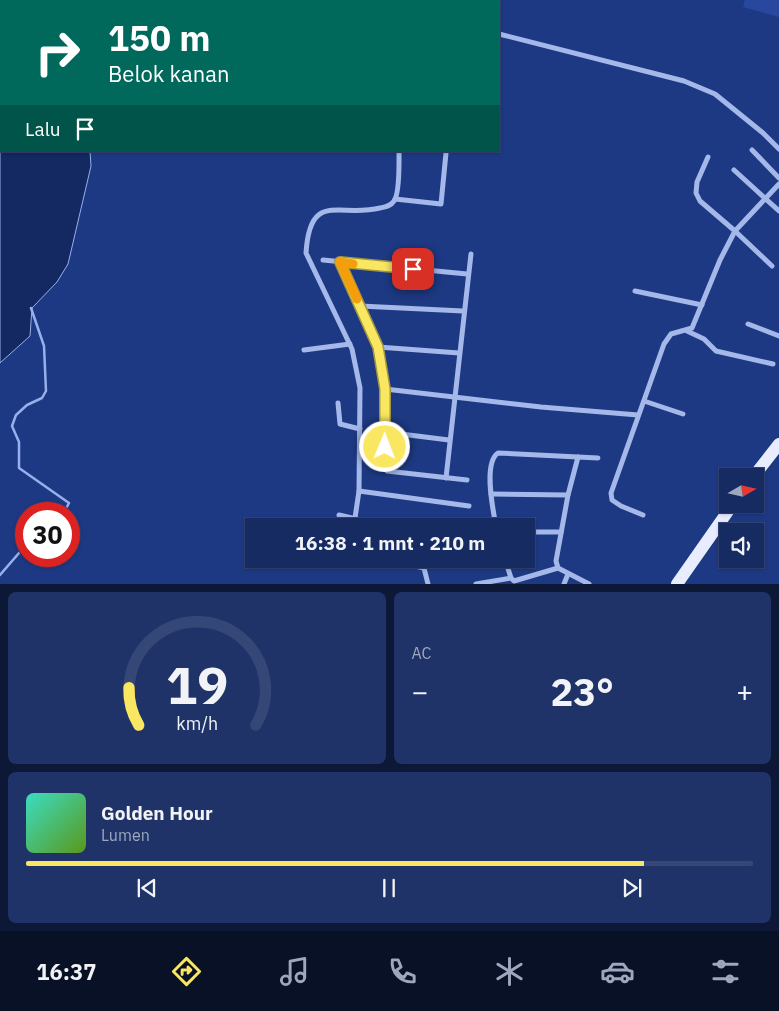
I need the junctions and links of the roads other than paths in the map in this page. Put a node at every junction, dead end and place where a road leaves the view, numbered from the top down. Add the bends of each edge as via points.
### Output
1 (500, 34) edge
2 (779, 149) edge
3 (752, 150) dead end
4 (399, 152) edge
5 (446, 153) dead end
6 (708, 156) dead end
7 (734, 170) dead end
8 (779, 178) edge
9 (779, 184) edge
10 (395, 199) junction
11 (765, 200) junction
12 (779, 211) edge
13 (735, 231) junction
14 (471, 254) dead end
15 (323, 260) dead end
16 (340, 262) junction
17 (772, 266) dead end
18 (468, 274) junction
19 (635, 291) dead end
20 (702, 305) junction
21 (360, 306) junction
22 (463, 311) junction
23 (748, 324) dead end
24 (687, 330) junction
25 (779, 336) edge
26 (350, 344) junction
27 (378, 347) junction
28 (304, 350) dead end
29 (459, 353) junction
30 (773, 364) dead end
31 (385, 389) junction
32 (456, 397) junction
33 (644, 401) junction
34 (338, 403) dead end
35 (683, 414) dead end
36 (638, 415) junction
37 (360, 429) junction
38 (385, 432) junction
39 (449, 440) junction
40 (779, 444) edge
41 (578, 457) junction
42 (598, 458) dead end
43 (760, 468) edge
44 (446, 478) junction
45 (468, 480) dead end
46 (358, 491) junction
47 (491, 494) junction
48 (568, 495) junction
49 (469, 506) dead end
50 (727, 513) edge
51 (339, 515) dead end
52 (643, 515) dead end
53 (355, 518) joint
54 (495, 518) edge
55 (535, 532) edge
56 (561, 532) junction
57 (424, 568) edge
58 (507, 568) edge
59 (558, 568) junction
60 (568, 574) junction
61 (510, 578) junction
62 (428, 584) edge
63 (476, 584) edge
64 (564, 584) edge
65 (588, 584) edge
66 (677, 584) edge

1 - 2 street via 684,81 715,94
3 - 8 street
4 - 10 street
5 - 10 street via 441,204
6 - 13 street via 697,182 698,198
7 - 11 street
9 - 11 street
10 - 26 street via 388,206 370,210 331,209 322,212 312,223 306,253
11 - 12 street
11 - 13 street
13 - 17 street
13 - 20 street
14 - 18 street
15 - 16 street
16 - 18 street
16 - 21 street
18 - 22 street
19 - 20 street
20 - 24 street via 692,328
21 - 22 street
21 - 27 street
22 - 29 street
23 - 25 street
24 - 30 street via 704,339 716,351
24 - 33 street via 667,337
26 - 28 street
26 - 37 street via 360,388
27 - 29 street
27 - 31 street
29 - 32 street
31 - 32 street
31 - 38 street
32 - 36 street
32 - 39 street
33 - 35 street
33 - 36 street
34 - 37 street via 340,424
36 - 52 street via 611,493 612,500
37 - 46 street
38 - 39 street
38 - 44 street via 384,466 387,471
39 - 44 street
40 - 43 main road
41 - 42 street
41 - 47 street via 498,453 492,463
41 - 48 street
44 - 45 street
46 - 49 street
46 - 53 street
47 - 48 street
47 - 54 street
48 - 56 street
50 - 66 main road
51 - 53 street
55 - 56 street
56 - 59 street via 556,560
57 - 62 street
58 - 61 street
59 - 60 street
59 - 61 street via 518,580
60 - 64 street
60 - 65 street
61 - 63 street

